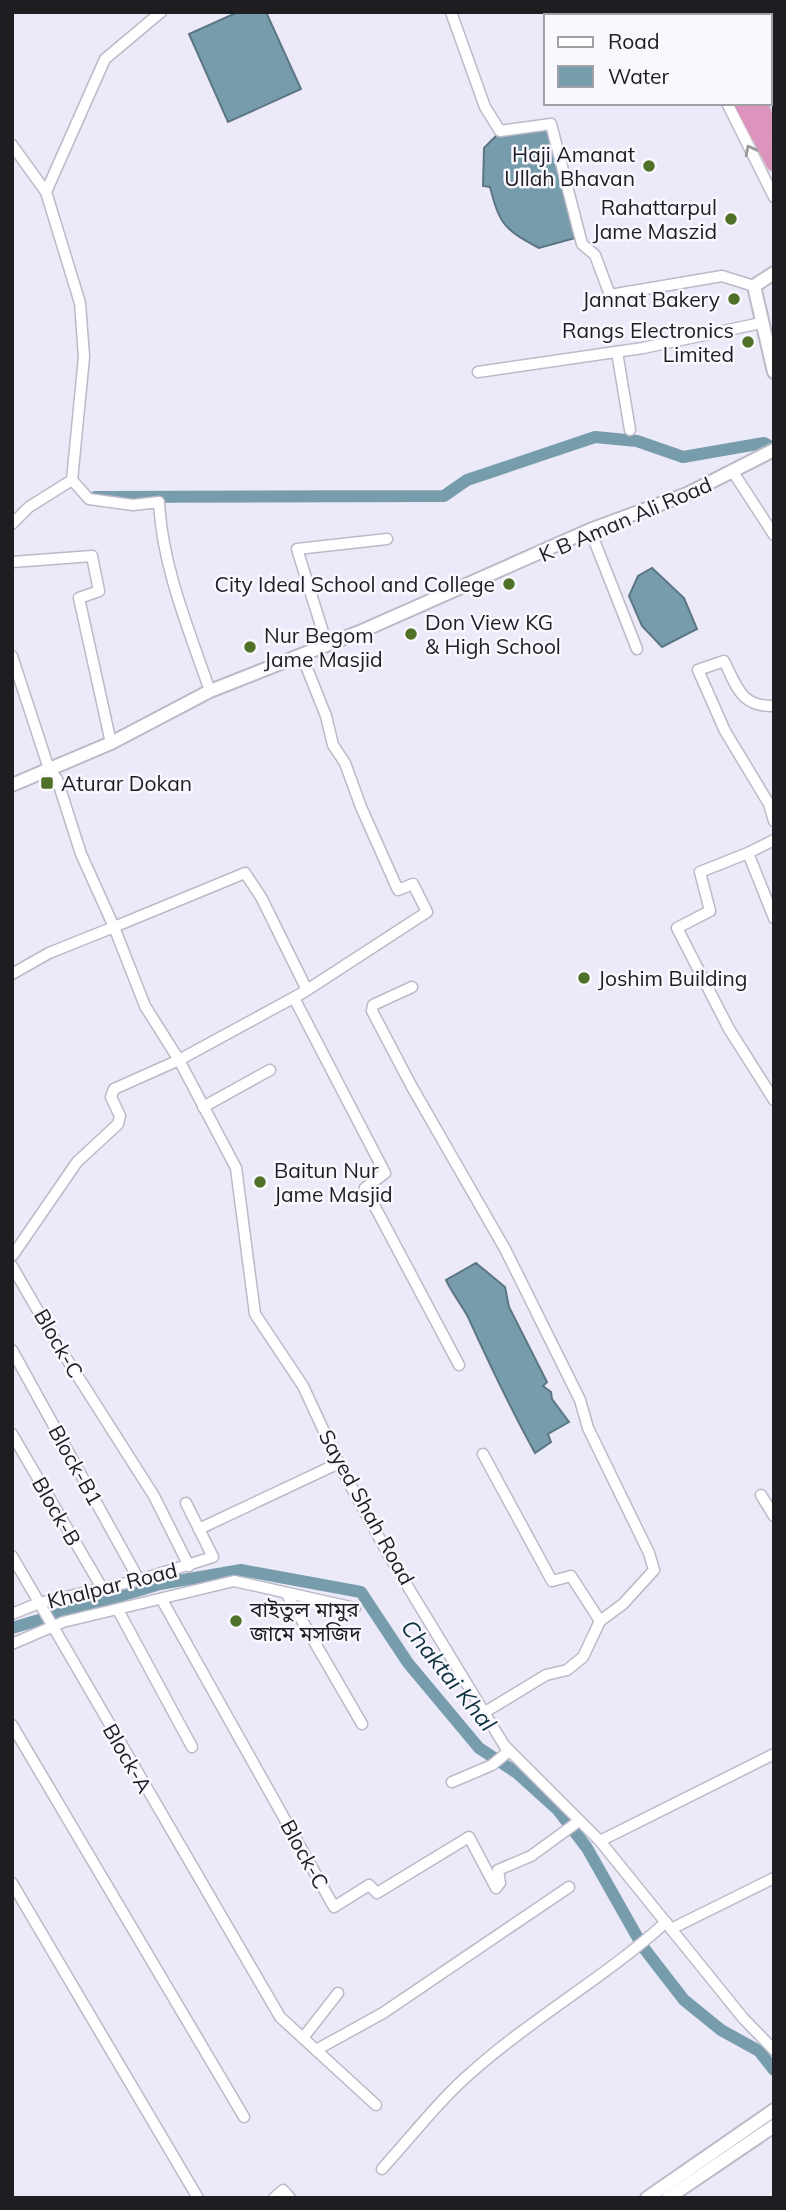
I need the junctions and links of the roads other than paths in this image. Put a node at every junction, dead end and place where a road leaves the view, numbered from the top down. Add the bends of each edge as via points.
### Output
1 (162, 12) edge
2 (451, 12) edge
3 (728, 105) edge
4 (743, 105) edge
5 (759, 105) edge
6 (774, 133) edge
7 (12, 145) edge
8 (774, 163) edge
9 (46, 192) junction
10 (774, 197) edge
11 (774, 273) edge
12 (754, 286) junction
13 (761, 323) junction
14 (617, 352) junction
15 (478, 372) dead end
16 (774, 372) edge
17 (630, 430) dead end
18 (772, 452) edge
19 (733, 472) junction
20 (72, 480) junction
21 (12, 524) edge
22 (590, 530) junction
23 (773, 533) edge
24 (387, 539) dead end
25 (12, 562) edge
26 (327, 645) junction
27 (637, 649) dead end
28 (12, 656) edge
29 (302, 656) junction
30 (210, 691) junction
31 (774, 706) edge
32 (111, 743) junction
33 (48, 769) junction
34 (12, 785) edge
35 (774, 821) edge
36 (774, 840) edge
37 (748, 853) junction
38 (774, 918) edge
39 (114, 927) junction
40 (12, 974) edge
41 (412, 987) dead end
42 (307, 990) junction
43 (294, 998) junction
44 (179, 1059) junction
45 (270, 1070) dead end
46 (774, 1100) edge
47 (203, 1107) junction
48 (12, 1255) edge
49 (12, 1266) edge
50 (12, 1350) edge
51 (459, 1365) dead end
52 (12, 1434) edge
53 (483, 1454) dead end
54 (339, 1464) junction
55 (761, 1495) dead end
56 (186, 1503) dead end
57 (774, 1516) edge
58 (199, 1529) junction
59 (12, 1556) edge
60 (189, 1566) junction
61 (139, 1580) junction
62 (102, 1588) junction
63 (286, 1593) junction
64 (162, 1600) junction
65 (39, 1603) junction
66 (355, 1608) dead end
67 (118, 1611) junction
68 (12, 1614) edge
69 (600, 1621) junction
70 (54, 1626) junction
71 (12, 1644) edge
72 (485, 1712) junction
73 (362, 1724) dead end
74 (12, 1725) edge
75 (192, 1747) dead end
76 (506, 1748) junction
77 (774, 1754) edge
78 (452, 1782) dead end
79 (579, 1822) junction
80 (600, 1841) junction
81 (774, 1878) edge
82 (12, 1883) edge
83 (569, 1887) dead end
84 (668, 1926) junction
85 (338, 1993) dead end
86 (303, 2038) junction
87 (316, 2050) junction
88 (774, 2050) edge
89 (376, 2105) dead end
90 (773, 2110) edge
91 (244, 2116) dead end
92 (774, 2126) edge
93 (706, 2162) junction
94 (382, 2169) dead end
95 (198, 2198) edge
96 (274, 2198) edge
97 (290, 2198) edge
98 (647, 2198) edge
99 (668, 2198) edge

1 - 9 street via 105,59
2 - 12 street via 485,107 500,131 551,124 582,243 595,255 610,295 722,276
10 -> 3 street
4 - 8 highway
5 - 6 highway
7 - 9 street
9 - 20 street via 80,303 83,357
11 - 12 street
12 - 13 street
13 - 14 street
13 - 16 street
14 - 15 street
14 - 17 street
18 - 19 street, K B Aman Ali Road
19 - 22 street, K B Aman Ali Road
19 - 23 street
20 - 21 street via 29,507
20 - 30 street via 89,499 133,505 159,502 181,608
22 - 26 street, K B Aman Ali Road
22 - 27 street
24 - 26 street via 297,549
25 - 32 street via 92,556 99,591 79,598
26 - 29 street, K B Aman Ali Road
28 - 33 street, Sayed Shah Road
29 - 30 street, K B Aman Ali Road
29 - 42 street via 333,745 345,763 398,890 413,884 427,910
30 - 32 street, K B Aman Ali Road
31 - 35 street via 758,707 741,696 724,661 698,670
32 - 33 street, K B Aman Ali Road
33 - 34 street, K B Aman Ali Road
33 - 39 street, Sayed Shah Road via 57,779 80,854
36 - 37 street
37 - 38 street
37 - 46 street via 700,872 710,911 677,928 729,1029
39 - 40 street via 49,953
39 - 42 street via 245,873
39 - 44 street, Sayed Shah Road via 145,1006
41 - 69 street via 373,1006 372,1011 505,1249 649,1553 654,1570
42 - 43 street
43 - 44 street
43 - 51 street via 385,1173 365,1188
44 - 47 street, Sayed Shah Road
44 - 48 street via 114,1089 111,1097 120,1116 118,1124 77,1162
45 - 47 street
47 - 54 street, Sayed Shah Road via 236,1168 255,1314 303,1386
49 - 60 street, Block-C via 154,1496
50 - 61 street, Block-B1
52 - 62 street, Block-B
53 - 69 street via 552,1581 570,1576
54 - 58 street
54 - 72 street, Sayed Shah Road
55 - 57 street
56 - 58 street
58 - 60 street, Khalpar Road via 213,1557
59 - 65 street
60 - 61 street, Khalpar Road
61 - 62 street, Khalpar Road
62 - 65 street, Khalpar Road
63 - 64 street via 234,1581
63 - 66 street
63 - 73 street
64 - 67 street
64 - 79 street, Block-C via 334,1907 369,1885 377,1893 469,1837 496,1888 498,1870 531,1856
65 - 68 street, Khalpar Road
65 - 70 street, Block-A
67 - 70 street
67 - 75 street
69 - 72 street via 583,1657 567,1670 546,1675
70 - 71 street
70 - 86 street, Block-A via 280,2017
72 - 76 street, Sayed Shah Road
74 - 91 street
76 - 78 street via 492,1765
76 - 79 street, Sayed Shah Road
77 - 80 street
79 - 80 street, Sayed Shah Road
80 - 84 street, Sayed Shah Road
81 - 84 street
82 - 95 street
83 - 87 street via 383,2013
84 - 88 street, Sayed Shah Road
84 - 94 street via 472,2071
85 - 86 street
86 - 87 street, Block-A
87 - 89 street, Block-A
90 - 93 street
92 - 93 street
93 - 98 street
93 - 99 street
96 - 97 street via 284,2190

